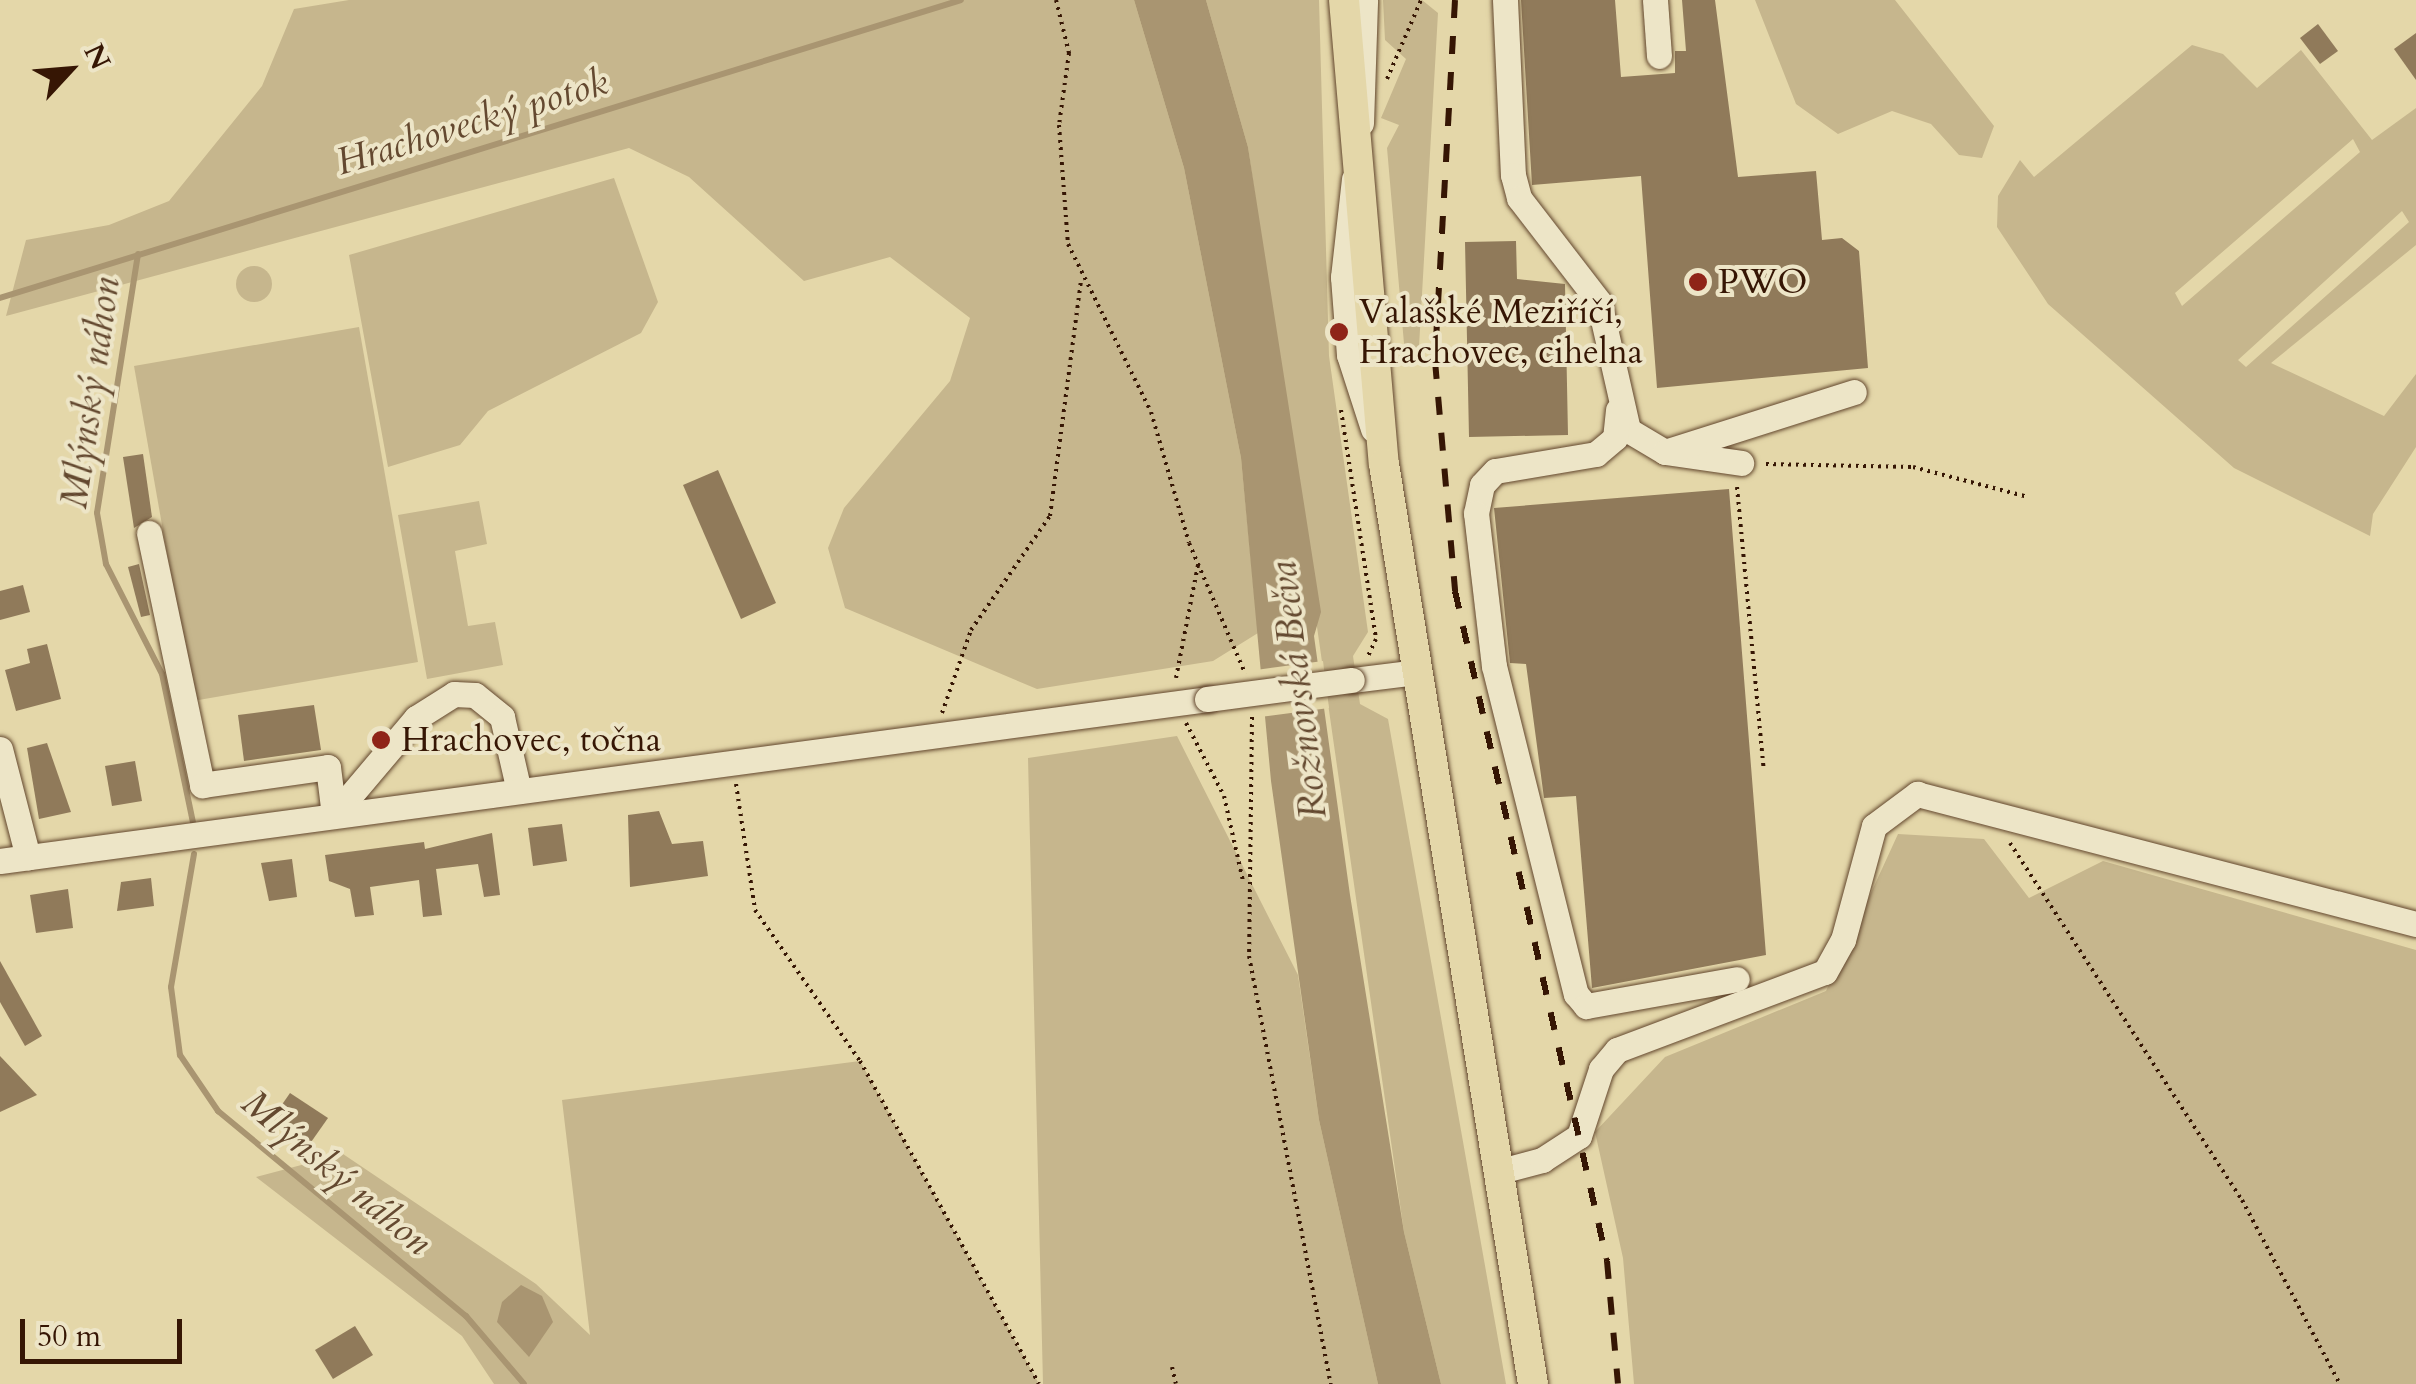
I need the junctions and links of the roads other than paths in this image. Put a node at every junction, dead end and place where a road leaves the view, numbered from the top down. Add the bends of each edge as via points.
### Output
1 (1344, 0) edge
2 (1365, 0) edge
3 (1504, 0) edge
4 (1655, 0) edge
5 (1659, 56) dead end
6 (1353, 141) junction
7 (1854, 392) dead end
8 (1618, 410) junction
9 (1665, 452) junction
10 (1728, 461) road end
11 (149, 533) dead end
12 (1416, 672) junction
13 (0, 749) edge
14 (519, 791) junction
15 (334, 815) junction
16 (28, 857) junction
17 (0, 861) edge
18 (2416, 924) edge
19 (1736, 978) dead end
20 (1497, 1172) junction
21 (1533, 1384) edge

1 - 6 main road
2 - 6 street via 1370,62
3 - 8 street via 1512,175 1519,198 1600,302
4 - 5 street
6 - 12 main road via 1384,464
7 - 9 street
8 - 9 street via 1628,430
8 - 19 street via 1615,438 1596,454 1496,471 1482,484 1476,513 1494,666 1576,994 1586,1006
9 - 10 street
11 - 15 street via 202,785 328,766
12 - 14 street, bridge via 1207,699 1178,696
12 - 20 main road
13 - 16 street
14 - 15 street
14 - 15 street via 502,717 475,695 454,694 416,718
15 - 16 street
16 - 17 street
18 - 20 street via 1985,806 1917,794 1884,811 1824,972 1617,1050 1601,1069 1579,1136 1542,1160
20 - 21 main road

